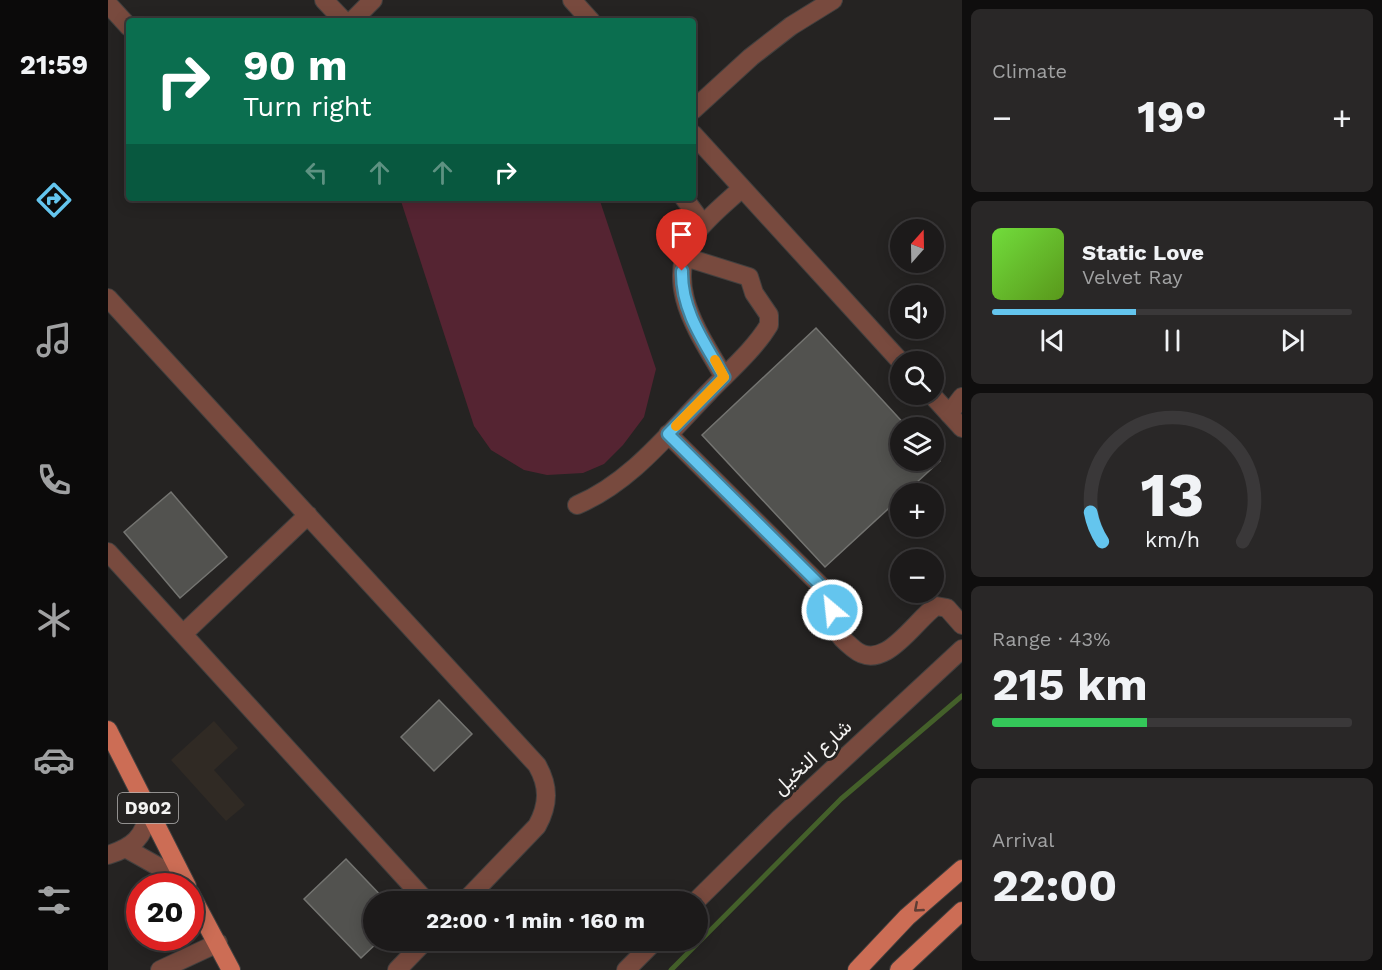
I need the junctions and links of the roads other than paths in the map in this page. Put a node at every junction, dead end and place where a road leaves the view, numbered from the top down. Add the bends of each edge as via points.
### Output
1 (324, 0) edge
2 (374, 0) edge
3 (572, 0) edge
4 (833, 0) edge
5 (108, 4) edge
6 (341, 18) edge
7 (354, 18) edge
8 (588, 18) edge
9 (126, 24) edge
10 (696, 108) edge
11 (696, 137) edge
12 (742, 188) junction
13 (686, 201) edge
14 (703, 224) junction
15 (685, 257) junction
16 (108, 298) edge
17 (891, 351) edge
18 (724, 377) junction
19 (962, 397) edge
20 (941, 405) edge
21 (949, 414) junction
22 (962, 428) edge
23 (668, 434) junction
24 (577, 505) dead end
25 (308, 515) junction
26 (108, 552) edge
27 (962, 625) edge
28 (183, 634) junction
29 (962, 649) edge
30 (110, 735) edge
31 (149, 811) junction
32 (127, 849) junction
33 (108, 855) edge
34 (962, 869) edge
35 (165, 873) edge
36 (180, 873) edge
37 (417, 891) edge
38 (475, 891) edge
39 (707, 891) edge
40 (962, 911) edge
41 (204, 918) edge
42 (218, 943) junction
43 (415, 951) edge
44 (645, 951) edge
45 (160, 970) edge
46 (231, 970) edge
47 (397, 970) edge
48 (626, 970) edge
49 (857, 970) edge
50 (900, 970) edge

1 - 6 street
2 - 7 street
3 - 8 street
4 - 10 street via 775,38
5 - 9 street
11 - 12 street
12 - 14 street
12 - 17 street
13 - 14 street
14 - 15 street
15 - 18 street via 682,285 688,312
15 - 18 street via 749,277 754,293 770,315 766,330
16 - 25 street
18 - 23 street
19 - 21 street
20 - 21 street
21 - 22 street
23 - 24 street via 618,482
23 - 27 street via 824,589 831,602 835,628 858,652 873,656 885,653 936,606 947,608
25 - 28 street
25 - 38 street via 537,765 545,779 545,812 537,826
26 - 28 street
28 - 37 street
29 - 39 street, شارع النخيل
30 - 31 main road, D902
31 - 32 street via 144,828
31 - 36 main road, D902
32 - 33 street
32 - 35 street
34 -> 49 main road via 907,917
40 - 50 main road
41 - 42 main road, D902
42 - 45 street
42 - 46 main road, D902
43 - 47 street
44 - 48 street

